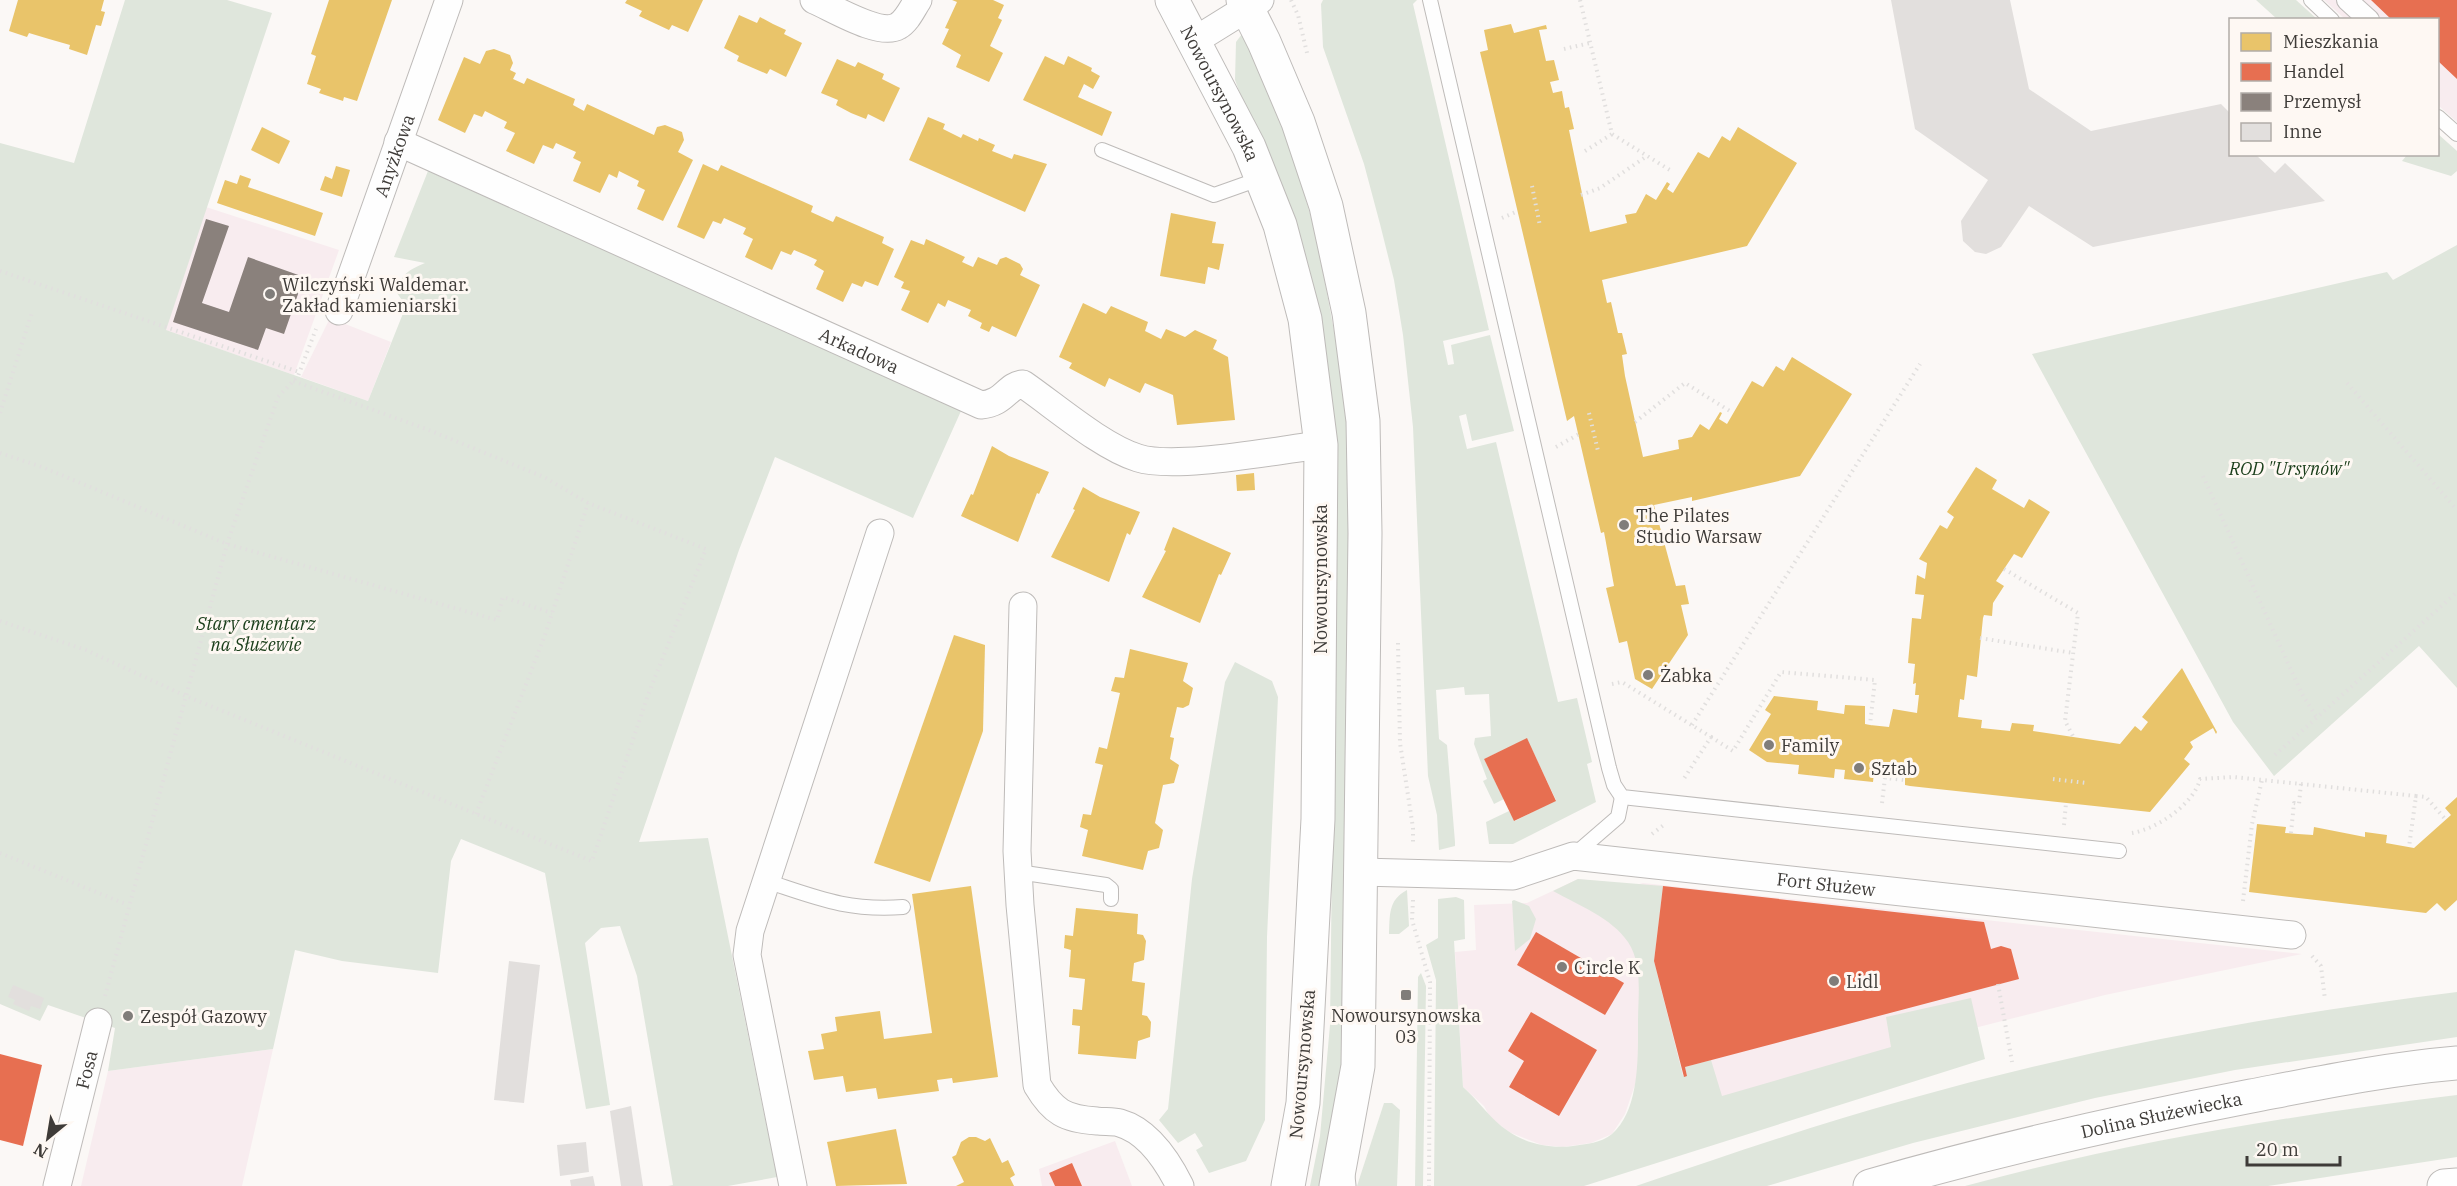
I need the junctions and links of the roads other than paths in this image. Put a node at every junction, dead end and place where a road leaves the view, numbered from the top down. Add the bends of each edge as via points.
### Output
1 (449, 0) edge
2 (814, 0) edge
3 (918, 0) edge
4 (1172, 0) edge
5 (1430, 0) edge
6 (2311, 0) edge
7 (2348, 0) edge
8 (1250, 3) edge
9 (2330, 18) edge
10 (2367, 18) edge
11 (1194, 41) junction
12 (2439, 118) edge
13 (2457, 134) edge
14 (398, 142) junction
15 (1102, 150) dead end
16 (1262, 178) junction
17 (339, 311) road end
18 (1321, 445) junction
19 (880, 533) dead end
20 (1023, 606) dead end
21 (1622, 797) junction
22 (2119, 851) dead end
23 (1573, 856) junction
24 (1018, 872) junction
25 (1360, 872) junction
26 (766, 880) junction
27 (1111, 899) dead end
28 (903, 907) dead end
29 (2292, 935) road end
30 (98, 1022) road end
31 (2457, 1063) edge
32 (1338, 1183) edge
33 (2457, 1185) edge
34 (57, 1186) edge
35 (793, 1186) edge
36 (1180, 1186) edge
37 (1288, 1186) edge
38 (1870, 1186) edge
39 (2444, 1186) edge

1 - 14 street, Anyżkowa
2 - 3 street via 882,30 903,22
4 - 11 street, Nowoursynowska
5 - 21 lane via 1609,768
6 - 9 lane
7 - 10 street
8 - 11 street
8 - 25 street via 1312,162 1339,260 1358,363 1365,476
11 - 16 street, Nowoursynowska
12 - 13 lane
14 - 17 street, Anyżkowa
14 - 18 street, Arkadowa via 981,405 993,404 1013,387 1023,384 1116,449 1139,458 1161,462
15 - 16 lane via 1214,195
16 - 18 street, Nowoursynowska via 1280,225 1305,319
18 - 37 street, Nowoursynowska via 1317,831 1303,1102
19 - 26 street
20 - 24 street
21 - 22 lane
21 - 23 lane via 1618,817
23 - 25 street, Fort Służew via 1513,876
23 - 29 street, Fort Służew
24 - 27 lane via 1106,885 1111,889
24 - 36 street via 1037,1085 1048,1103 1062,1114 1080,1120 1121,1123 1143,1136 1169,1164
25 - 32 street via 1358,1066
26 - 28 lane via 839,905
26 - 35 street via 747,955
30 - 34 street, Fosa
31 - 38 street, Dolina Służewiecka via 2402,1068 2153,1115
33 - 39 street

